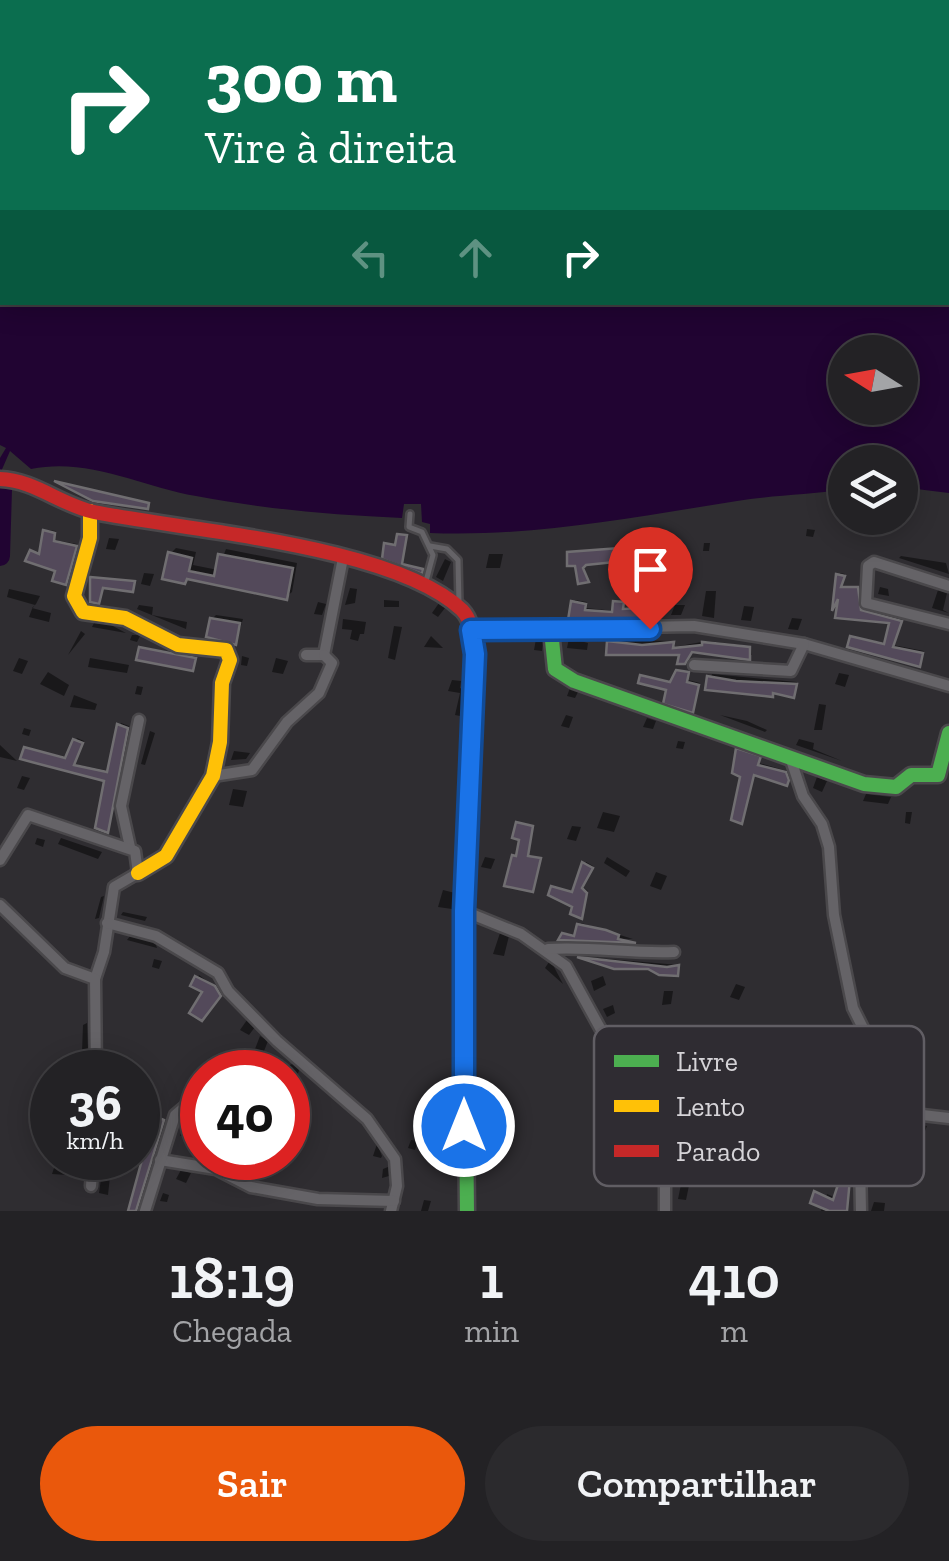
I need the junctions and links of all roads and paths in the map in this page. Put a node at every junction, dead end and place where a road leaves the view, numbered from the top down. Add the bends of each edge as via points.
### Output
1 (3, 478) edge
2 (90, 511) junction
3 (410, 514) dead end
4 (430, 546) junction
5 (344, 558) junction
6 (949, 586) edge
7 (424, 588) junction
8 (459, 607) junction
9 (949, 624) edge
10 (471, 630) junction
11 (551, 631) junction
12 (804, 644) junction
13 (306, 655) dead end
14 (324, 655) junction
15 (694, 665) dead end
16 (949, 686) edge
17 (138, 720) dead end
18 (949, 733) edge
19 (791, 760) junction
20 (213, 776) junction
21 (130, 847) junction
22 (0, 860) edge
23 (138, 873) junction
24 (0, 905) edge
25 (464, 911) junction
26 (106, 924) junction
27 (548, 949) junction
28 (674, 952) dead end
29 (95, 979) junction
30 (603, 1026) edge
31 (862, 1026) edge
32 (96, 1050) edge
33 (180, 1111) edge
34 (924, 1116) edge
35 (949, 1118) edge
36 (160, 1160) joint
37 (92, 1180) edge
38 (154, 1180) edge
39 (92, 1186) dead end
40 (665, 1186) edge
41 (860, 1186) edge
42 (392, 1206) edge
43 (145, 1211) edge
44 (467, 1211) edge
45 (665, 1211) edge
46 (861, 1211) edge

1 - 2 street
2 - 5 street
2 - 20 street via 74,596 83,612 125,618 178,645 226,650 230,660
3 - 4 lane via 409,527 422,532
4 - 7 lane via 433,563
4 - 8 lane via 458,560
5 - 7 street
5 - 14 street
6 - 9 street via 874,562 865,598
7 - 8 street
8 - 10 street
10 - 11 street
10 - 25 street
11 - 12 street via 694,626
11 - 19 street via 555,670 589,691
12 - 15 street via 790,671
12 - 16 street
13 - 14 street
14 - 20 street via 332,662 323,686 252,770
17 - 21 street via 121,806
18 - 19 street via 940,773 912,776 896,787 868,785
19 - 31 street via 802,796 822,824 834,916
20 - 23 street via 166,856
21 - 22 street via 28,816
21 - 23 street
23 - 26 street via 116,884
24 - 29 street via 65,968
25 - 27 street
25 - 44 street
26 - 29 street
26 - 42 street via 156,936 218,974 240,1005 360,1112 391,1148 397,1173
27 - 28 street
27 - 30 street
29 - 32 street
33 - 36 street
34 - 35 street
36 - 42 street via 216,1169 250,1187
37 - 39 street
38 - 43 street
40 - 45 street
41 - 46 street

